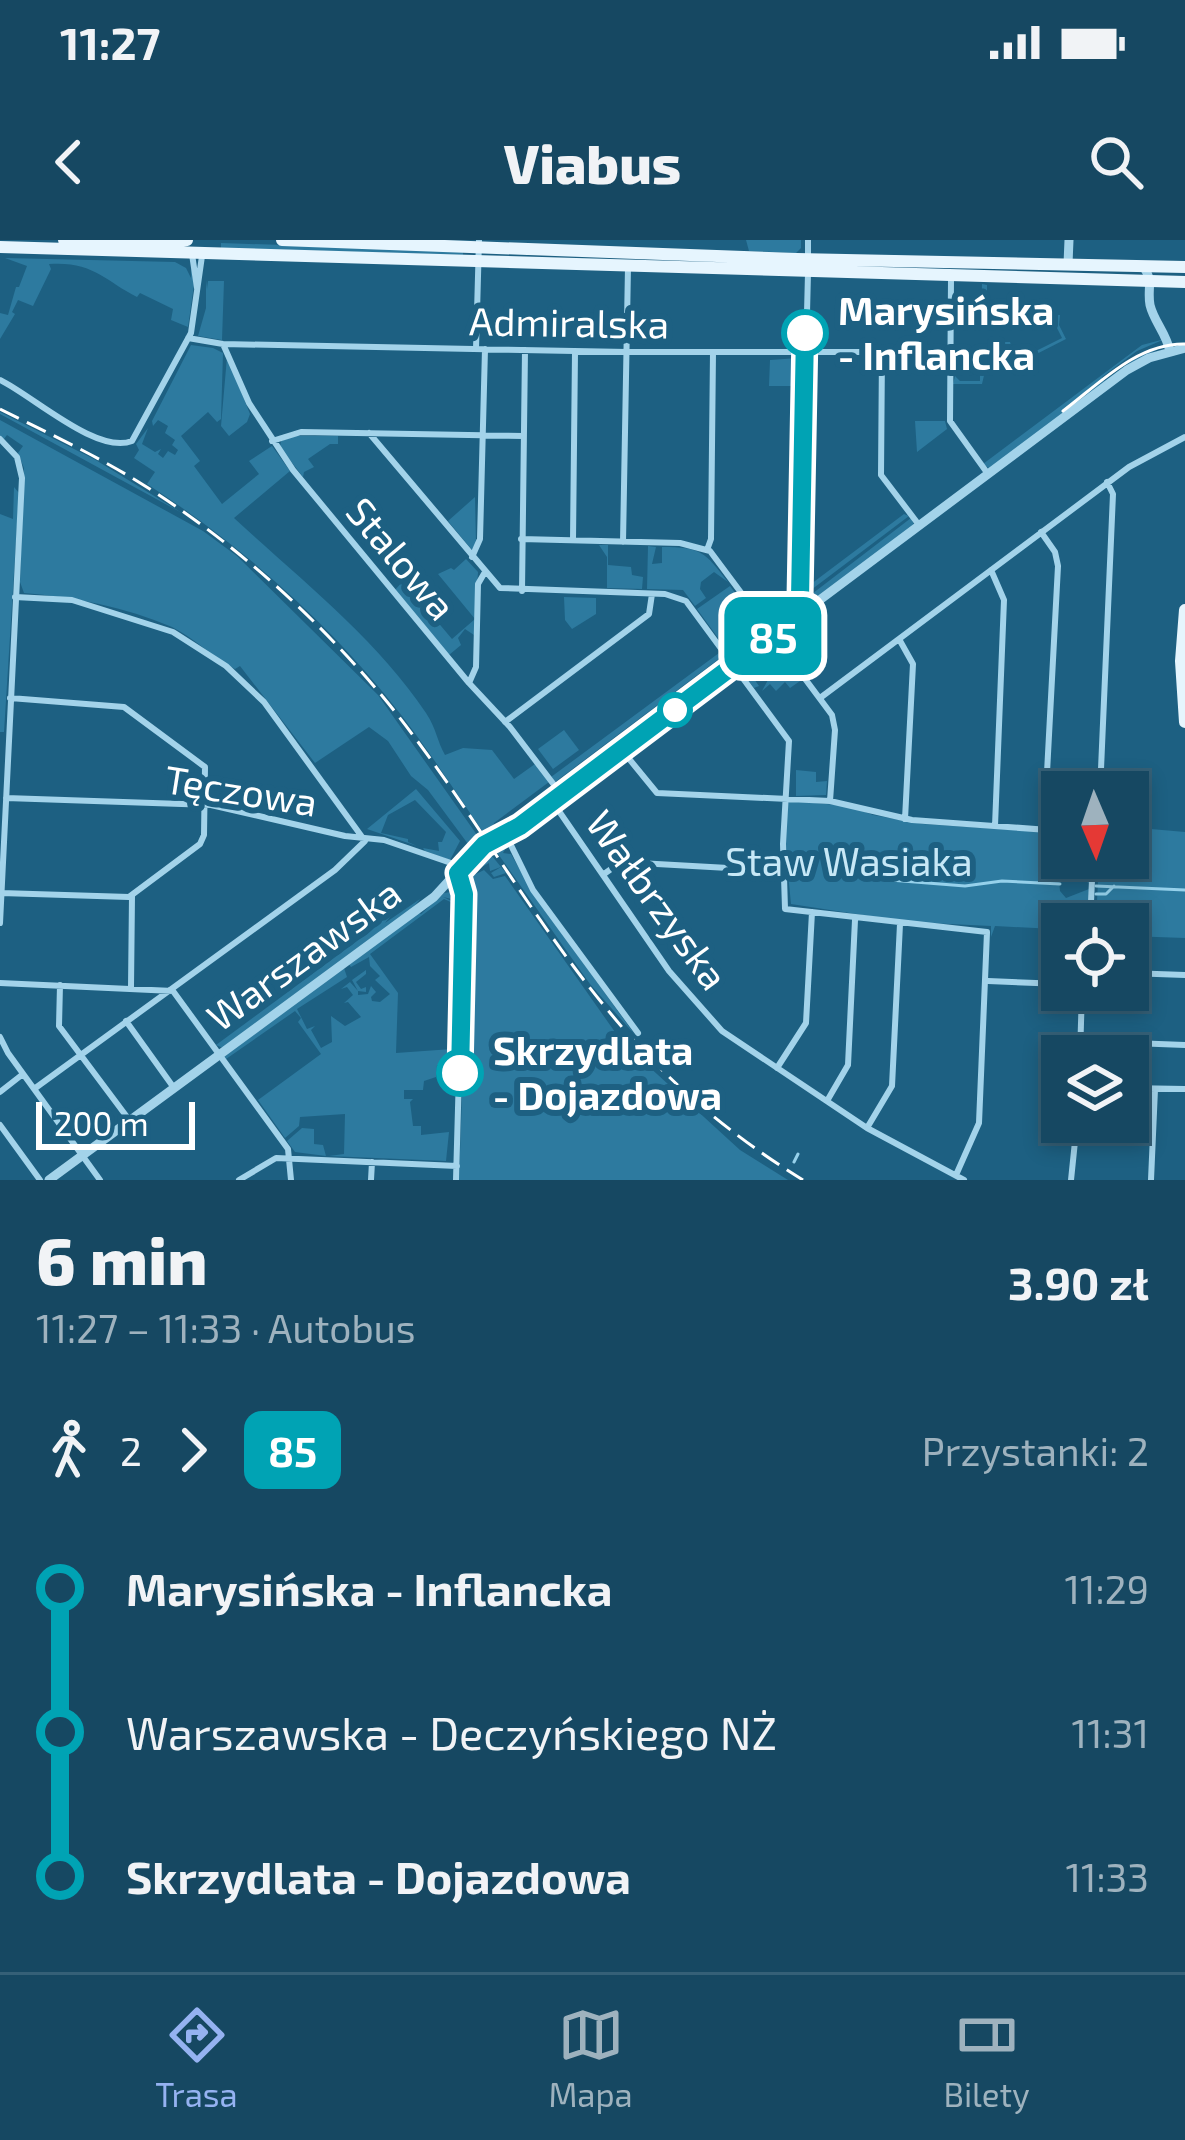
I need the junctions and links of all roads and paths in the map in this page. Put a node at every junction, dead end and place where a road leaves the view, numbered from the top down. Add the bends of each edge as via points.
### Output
1 (64, 240) edge
2 (282, 240) edge
3 (808, 240) edge
4 (1069, 240) edge
5 (107, 241) edge
6 (195, 245) edge
7 (0, 247) edge
8 (479, 250) edge
9 (1068, 264) junction
10 (808, 266) junction
11 (1143, 266) junction
12 (628, 267) junction
13 (1185, 267) edge
14 (951, 275) junction
15 (1151, 280) junction
16 (1185, 282) edge
17 (188, 338) junction
18 (223, 344) junction
19 (481, 349) junction
20 (525, 350) junction
21 (575, 351) junction
22 (805, 351) junction
23 (882, 351) junction
24 (627, 352) junction
25 (713, 352) junction
26 (950, 352) junction
27 (1169, 352) junction
28 (1185, 352) edge
29 (0, 380) edge
30 (369, 433) junction
31 (483, 436) junction
32 (523, 436) junction
33 (1185, 437) edge
34 (0, 439) edge
35 (272, 441) junction
36 (988, 475) junction
37 (1107, 482) junction
38 (920, 525) junction
39 (1041, 532) junction
40 (521, 539) junction
41 (573, 540) junction
42 (623, 542) junction
43 (707, 550) junction
44 (472, 557) junction
45 (991, 570) junction
46 (484, 572) junction
47 (522, 591) junction
48 (652, 593) junction
49 (15, 597) junction
50 (807, 610) junction
51 (1185, 610) edge
52 (773, 635) junction
53 (898, 639) junction
54 (734, 664) junction
55 (469, 683) junction
56 (10, 698) junction
57 (820, 698) junction
58 (506, 722) junction
59 (1185, 722) edge
60 (621, 749) junction
61 (1047, 771) edge
62 (1101, 771) edge
63 (6, 798) junction
64 (556, 798) junction
65 (786, 799) junction
66 (830, 801) junction
67 (205, 804) junction
68 (904, 819) junction
69 (994, 827) junction
70 (1041, 829) edge
71 (505, 833) junction
72 (365, 838) junction
73 (784, 871) junction
74 (458, 873) junction
75 (604, 874) junction
76 (1, 893) edge
77 (132, 896) junction
78 (775, 908) dead end
79 (785, 909) junction
80 (812, 912) junction
81 (855, 919) junction
82 (0, 923) edge
83 (899, 924) junction
84 (1149, 974) edge
85 (1185, 975) edge
86 (986, 981) junction
87 (0, 983) edge
88 (1041, 983) edge
89 (60, 985) junction
90 (131, 987) junction
91 (171, 990) junction
92 (126, 1021) junction
93 (638, 1033) dead end
94 (0, 1037) edge
95 (1149, 1044) edge
96 (1185, 1045) edge
97 (220, 1054) junction
98 (81, 1055) junction
99 (777, 1069) junction
100 (23, 1074) junction
101 (175, 1088) junction
102 (34, 1089) junction
103 (1149, 1089) edge
104 (1155, 1089) junction
105 (1185, 1089) edge
106 (0, 1092) edge
107 (826, 1101) junction
108 (130, 1120) junction
109 (0, 1125) edge
110 (867, 1128) junction
111 (1075, 1143) edge
112 (82, 1155) junction
113 (291, 1159) junction
114 (372, 1162) junction
115 (457, 1166) junction
116 (956, 1175) junction
117 (45, 1180) edge
118 (100, 1180) edge
119 (239, 1180) edge
120 (290, 1180) edge
121 (371, 1180) edge
122 (456, 1180) edge
123 (964, 1180) edge
124 (1071, 1180) edge
125 (1151, 1180) edge

1 - 5 main road
2 - 8 main road
3 - 10 street
4 - 9 street
5 - 6 main road
6 - 7 main road via 128,254
6 - 8 main road
6 - 17 street via 198,292
8 - 10 main road
8 - 12 main road
8 - 19 street
9 - 10 main road
9 - 11 main road
10 - 12 main road
10 - 14 main road
10 - 22 street
11 - 13 main road
11 - 15 street
12 - 24 street
14 - 15 main road
14 - 26 street
15 - 16 main road
15 - 27 street via 1150,302
17 - 18 street, Admiralska
17 - 29 street via 140,433 121,445 52,415
18 - 19 street, Admiralska
18 - 35 street, Stalowa
19 - 20 street, Admiralska
19 - 31 street
20 - 21 street, Admiralska
20 - 32 street
21 - 24 street, Admiralska
21 - 41 street
22 - 23 street, Admiralska
22 - 25 street, Admiralska
22 - 50 street via 800,598
23 - 26 street, Admiralska
23 - 38 street via 881,475
24 - 25 street, Admiralska
24 - 42 street
25 - 43 street
26 - 36 street via 950,421
27 - 28 street
27 - 36 street, Warszawska via 1129,368
30 - 31 street
30 - 35 street via 301,432
30 - 44 street
31 - 32 street
31 - 44 street
32 - 40 street
33 - 37 street
34 - 49 street via 21,466
35 - 55 street, Stalowa
36 - 38 street, Warszawska
37 - 39 street
37 - 62 street via 1113,498
38 - 50 street, Warszawska
39 - 45 street
39 - 61 street via 1058,562
40 - 41 street
40 - 47 street
41 - 42 street
42 - 43 street
43 - 52 street
44 - 46 street
45 - 53 street
45 - 69 street via 1004,600
46 - 47 street via 500,588
46 - 55 street
47 - 48 street
48 - 54 street via 684,598
48 - 58 street via 650,614
49 - 56 street
49 - 72 street via 71,600 179,634 226,666 260,698
50 - 52 street, Warszawska
51 - 59 main road
52 - 54 street, Warszawska
52 - 57 street
53 - 57 street
53 - 68 street via 913,664
54 - 60 street, Warszawska
54 - 65 street via 790,741
55 - 58 street, Stalowa
56 - 63 street
56 - 67 street via 124,707 203,765
57 - 66 street via 835,726
58 - 64 street, Stalowa
60 - 64 street, Warszawska
60 - 65 street via 655,793
63 - 67 street, Tęczowa
63 - 76 street
64 - 71 street, Warszawska
64 - 75 street, Wałbrzyska
65 - 66 street
65 - 73 street
66 - 68 street
67 - 72 street, Tęczowa
67 - 77 street via 200,844
68 - 69 street
69 - 70 street
71 - 74 street, Warszawska
71 - 93 street via 533,890
72 - 74 street, Tęczowa via 450,862
72 - 91 street via 334,870
73 - 75 street via 621,862
73 - 79 street
74 - 97 street, Warszawska
74 - 115 street via 464,920
75 - 99 street, Wałbrzyska via 702,1010
76 - 77 street
76 - 82 street
77 - 90 street
78 - 79 street
79 - 80 street
80 - 81 street
80 - 99 street via 806,1023
81 - 83 street
81 - 107 street via 848,1065
83 - 86 street via 986,930
83 - 110 street via 891,1090
84 - 85 street
86 - 88 street
86 - 116 street via 979,1124
87 - 89 street
89 - 90 street
89 - 98 street via 59,1025
90 - 91 street
91 - 92 street
91 - 97 street
92 - 98 street
92 - 101 street
94 - 100 street
95 - 96 street
97 - 101 street, Warszawska
97 - 113 street
98 - 102 street
98 - 108 street
99 - 107 street, Wałbrzyska
100 - 102 street
100 - 106 street
101 - 108 street, Warszawska
102 - 112 street
103 - 104 street
104 - 105 street
104 - 125 street
107 - 110 street, Wałbrzyska
108 - 112 street, Warszawska
109 - 117 street
110 - 116 street, Wałbrzyska
111 - 124 street
112 - 117 street, Warszawska
112 - 118 street
113 - 114 street
113 - 119 street via 271,1158
113 - 120 street
114 - 115 street
114 - 121 street
115 - 122 street
116 - 123 street, Wałbrzyska

